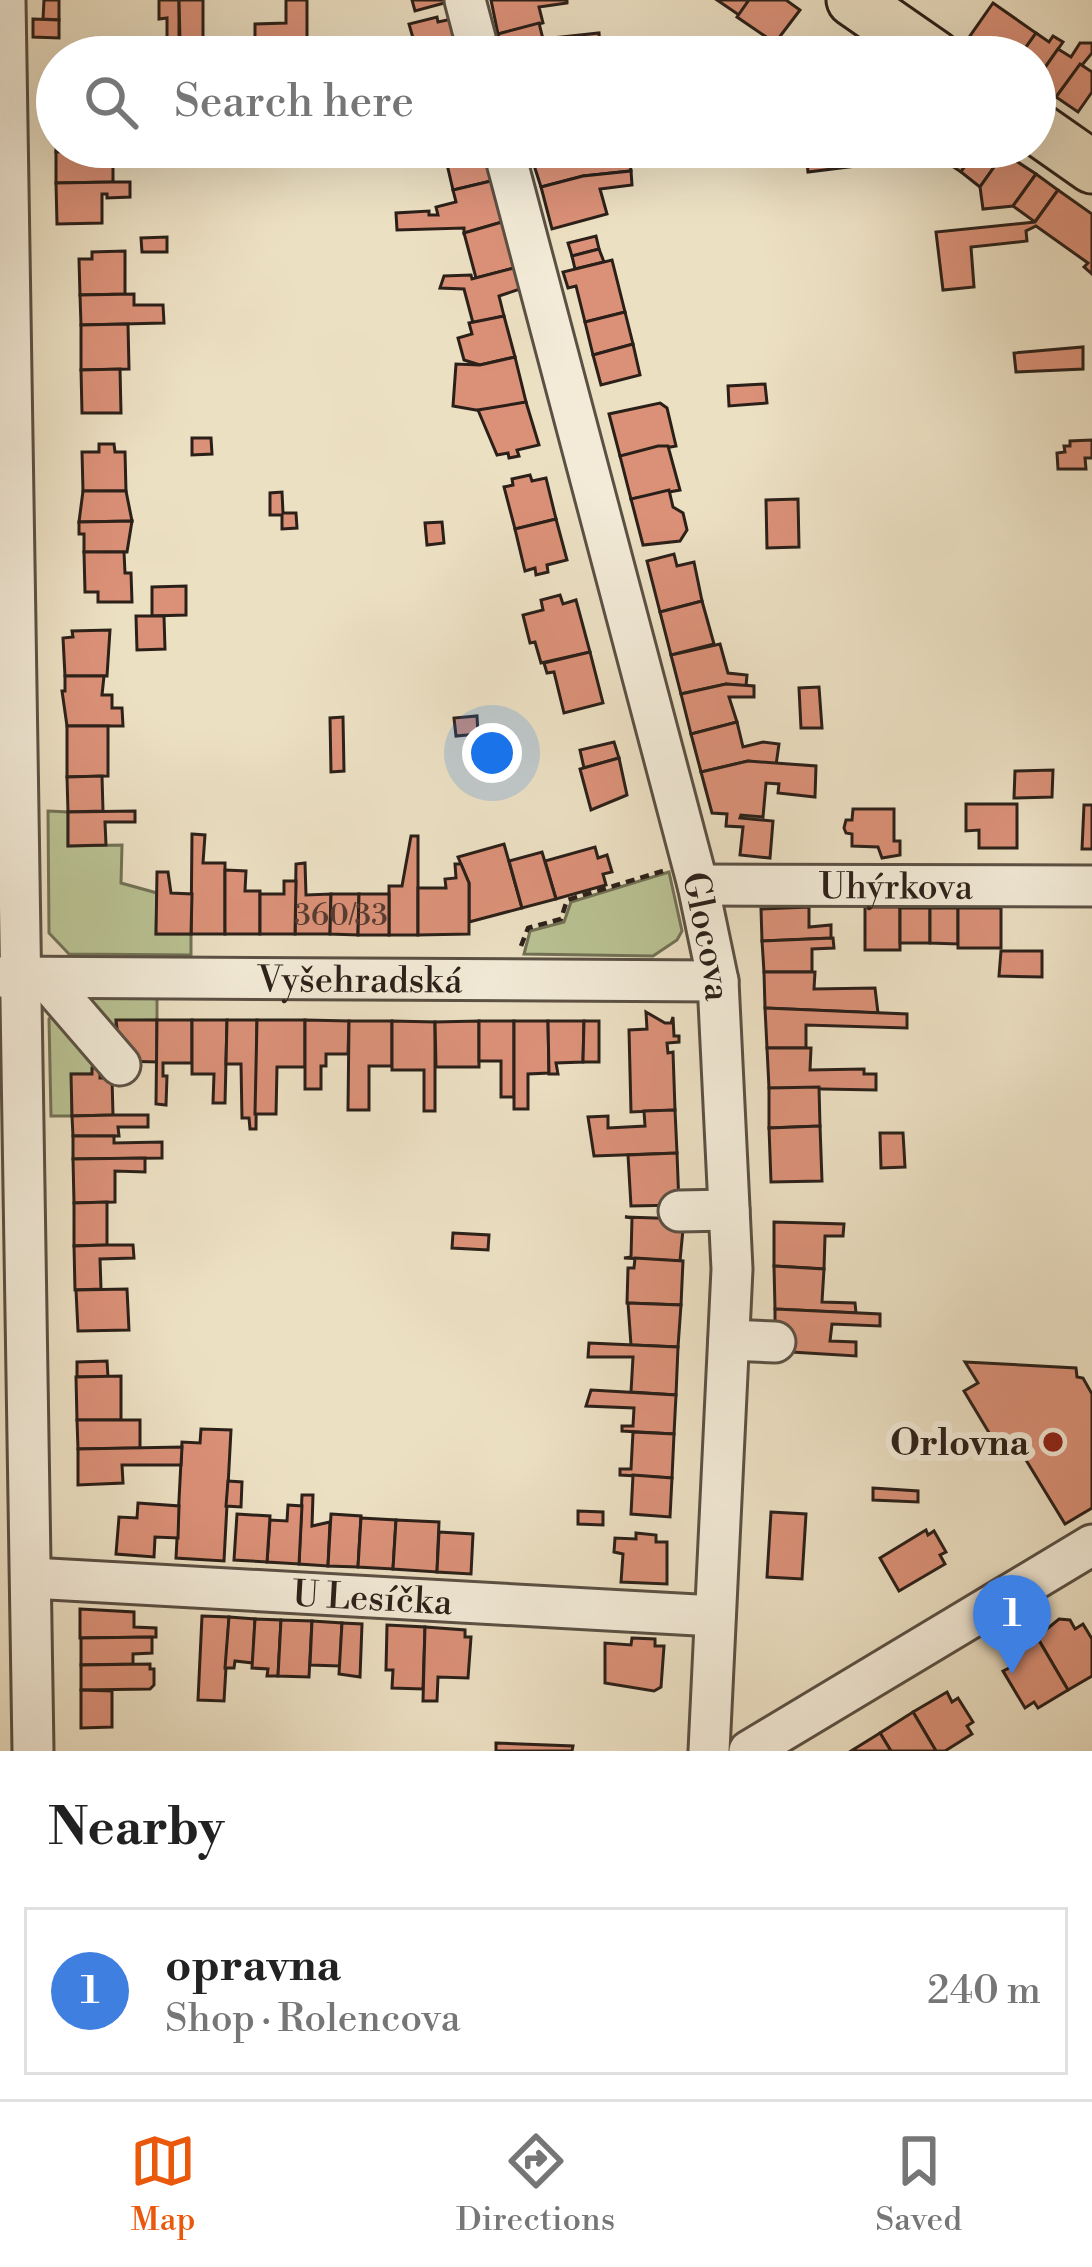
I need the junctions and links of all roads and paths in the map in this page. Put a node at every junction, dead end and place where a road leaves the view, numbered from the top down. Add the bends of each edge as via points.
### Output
1 (4, 0) edge
2 (465, 0) edge
3 (853, 0) edge
4 (474, 36) edge
5 (905, 36) edge
6 (1056, 141) edge
7 (1092, 166) edge
8 (508, 168) edge
9 (9, 864) edge
10 (685, 876) junction
11 (1092, 886) edge
12 (518, 958) dead end
13 (718, 981) junction
14 (17, 986) edge
15 (120, 1065) dead end
16 (729, 1210) junction
17 (679, 1211) dead end
18 (729, 1340) junction
19 (776, 1342) dead end
20 (1092, 1545) edge
21 (31, 1577) junction
22 (715, 1616) junction
23 (33, 1751) edge
24 (709, 1751) edge
25 (749, 1751) edge

1 - 9 street
2 - 4 street
3 - 5 main road
6 - 7 main road
8 - 10 street, Glocova
9 - 14 street
10 - 11 street, Uhýrkova
10 - 12 path via 568,900 561,920 527,928
10 - 13 street, Glocova
13 - 14 street, Vyšehradská
13 - 16 street, Glocova
14 - 15 street
14 - 21 street
16 - 17 street
16 - 18 street, Glocova
18 - 19 street
18 - 22 street, Glocova
20 - 25 street
21 - 22 street, U Lesíčka
21 - 23 street
22 - 24 street, Glocova

